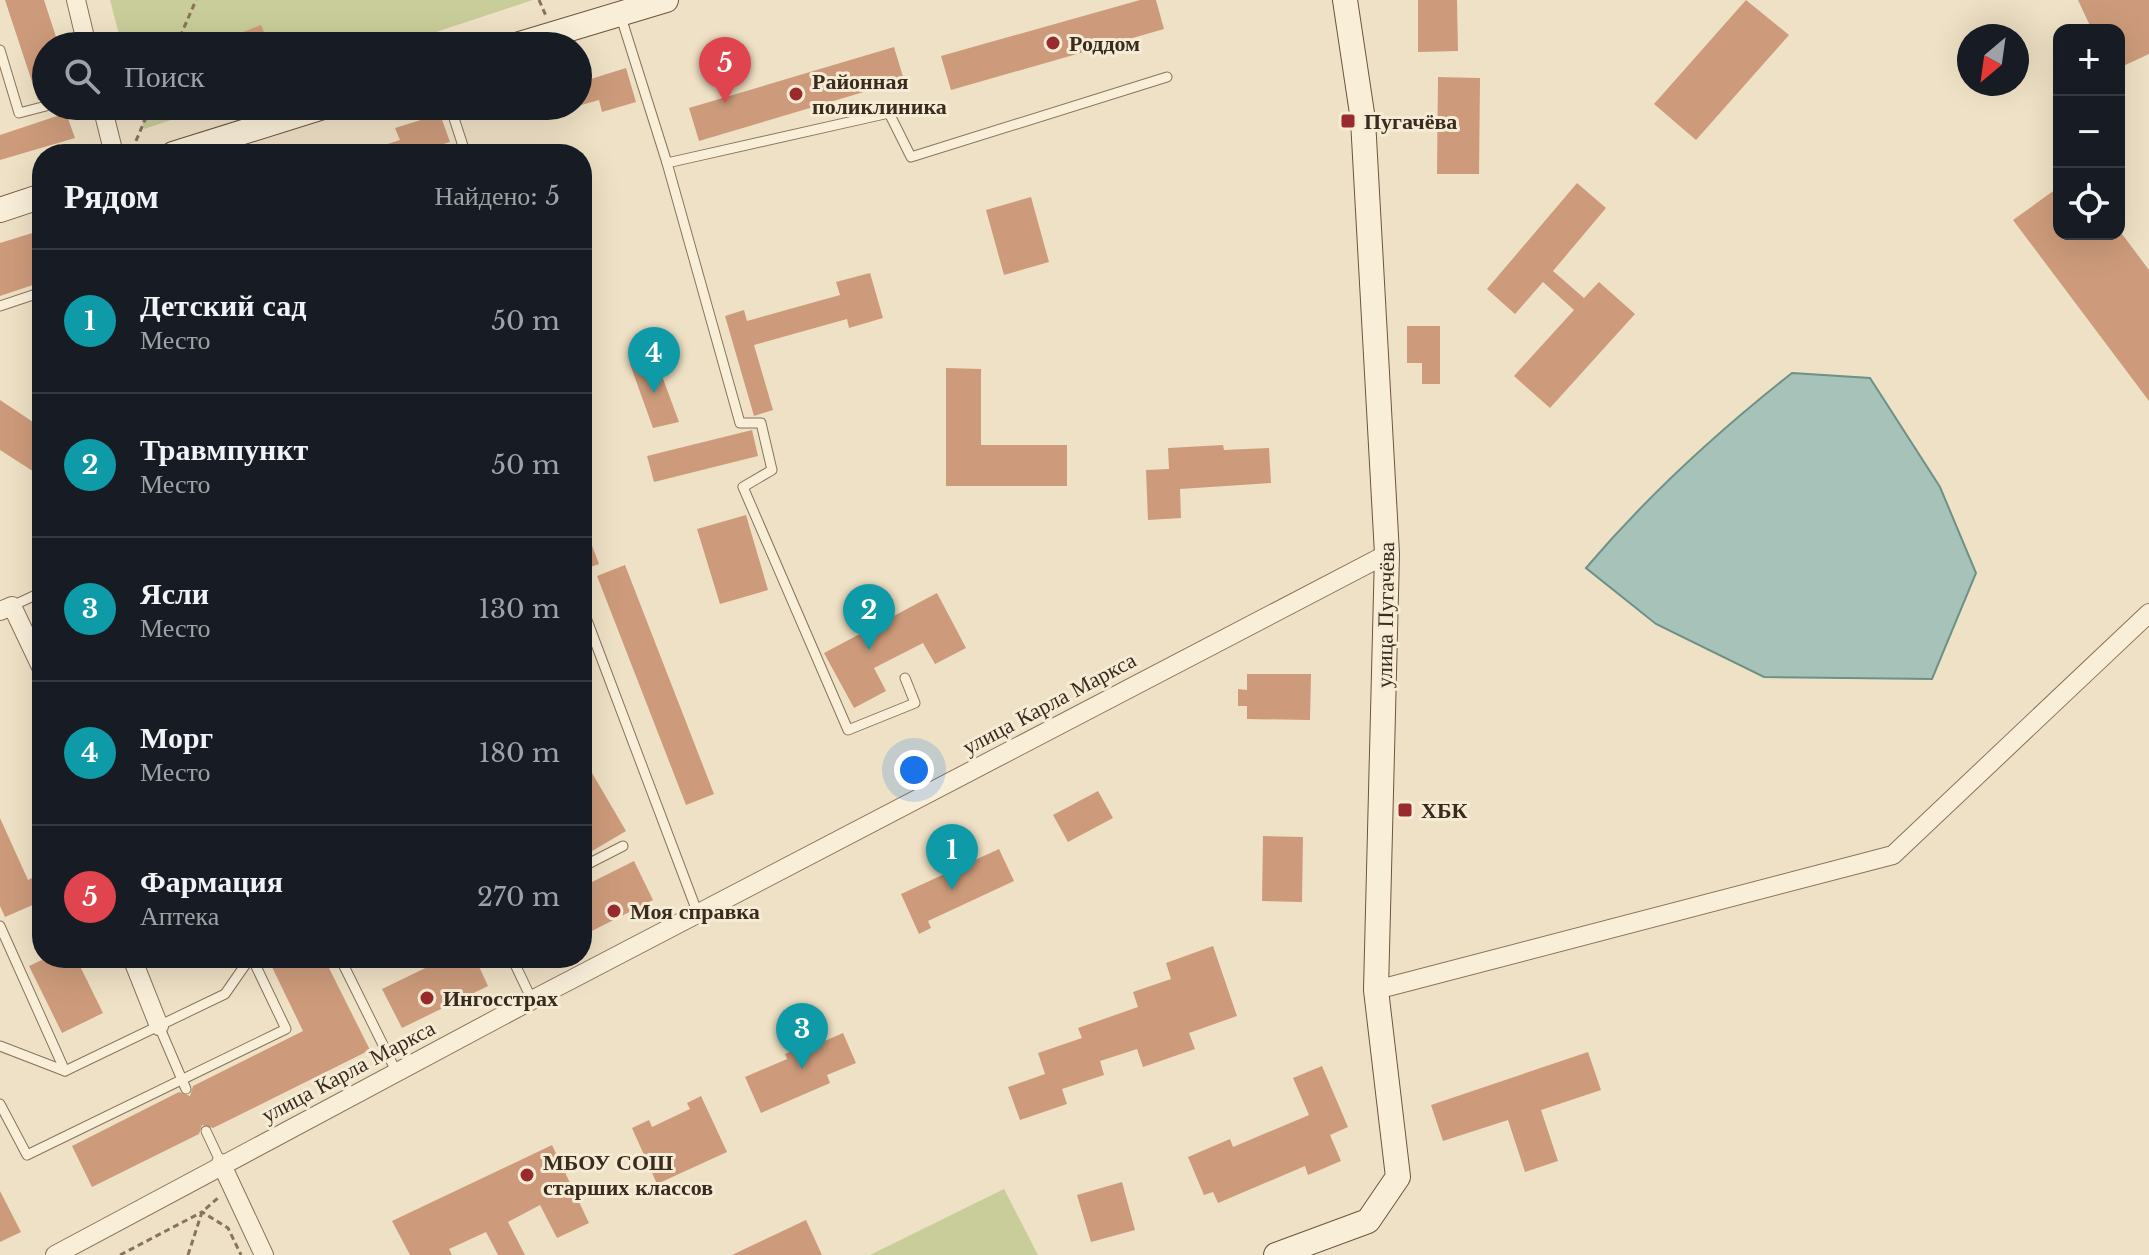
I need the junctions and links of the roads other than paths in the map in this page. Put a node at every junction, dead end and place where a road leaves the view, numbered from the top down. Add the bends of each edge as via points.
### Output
1 (76, 0) edge
2 (666, 0) edge
3 (1345, 0) edge
4 (620, 14) junction
5 (84, 32) edge
6 (560, 32) edge
7 (0, 50) edge
8 (1167, 77) dead end
9 (32, 110) edge
10 (106, 120) edge
11 (281, 120) edge
12 (455, 120) edge
13 (112, 144) edge
14 (205, 144) edge
15 (462, 144) edge
16 (667, 163) junction
17 (32, 199) edge
18 (0, 210) edge
19 (32, 295) edge
20 (0, 306) edge
21 (1387, 554) junction
22 (32, 596) edge
23 (6, 608) edge
24 (2149, 613) edge
25 (592, 633) edge
26 (32, 652) edge
27 (905, 678) dead end
28 (623, 846) dead end
29 (592, 862) edge
30 (698, 914) junction
31 (0, 926) edge
32 (136, 968) edge
33 (244, 968) edge
34 (256, 968) edge
35 (345, 968) edge
36 (517, 968) edge
37 (1376, 990) junction
38 (532, 1000) junction
39 (159, 1026) junction
40 (0, 1046) edge
41 (65, 1071) junction
42 (397, 1073) junction
43 (184, 1084) junction
44 (0, 1104) edge
45 (206, 1131) dead end
46 (221, 1163) junction
47 (55, 1255) edge
48 (264, 1255) edge
49 (1276, 1255) edge

1 - 5 street
2 - 4 street
3 - 21 street, улица Пугачёва via 1363,120
4 - 6 street
4 - 16 lane
7 - 9 lane via 19,113
8 - 16 lane via 911,157 889,113
10 - 13 street
11 - 14 street
12 - 15 lane
16 - 27 lane via 740,423 761,423 772,470 743,487 848,730 915,703
17 - 18 street
19 - 20 lane
21 - 30 street, улица Карла Маркса
21 - 37 street, улица Пугачёва
22 - 23 lane
23 - 26 street
24 - 37 street via 1893,855
25 - 30 lane
28 - 29 lane
30 - 38 street, улица Карла Маркса
31 - 41 lane
32 - 39 street
33 - 39 lane via 225,994
34 - 43 lane via 286,1029
35 - 42 lane
36 - 38 lane
37 - 49 street, улица Пугачёва via 1398,1177 1368,1221
38 - 42 street, улица Карла Маркса
39 - 41 lane
39 - 43 lane
40 - 41 lane
42 - 46 street, улица Карла Маркса
43 - 44 lane via 27,1155
45 - 46 lane
46 - 47 street, улица Карла Маркса
46 - 48 street

